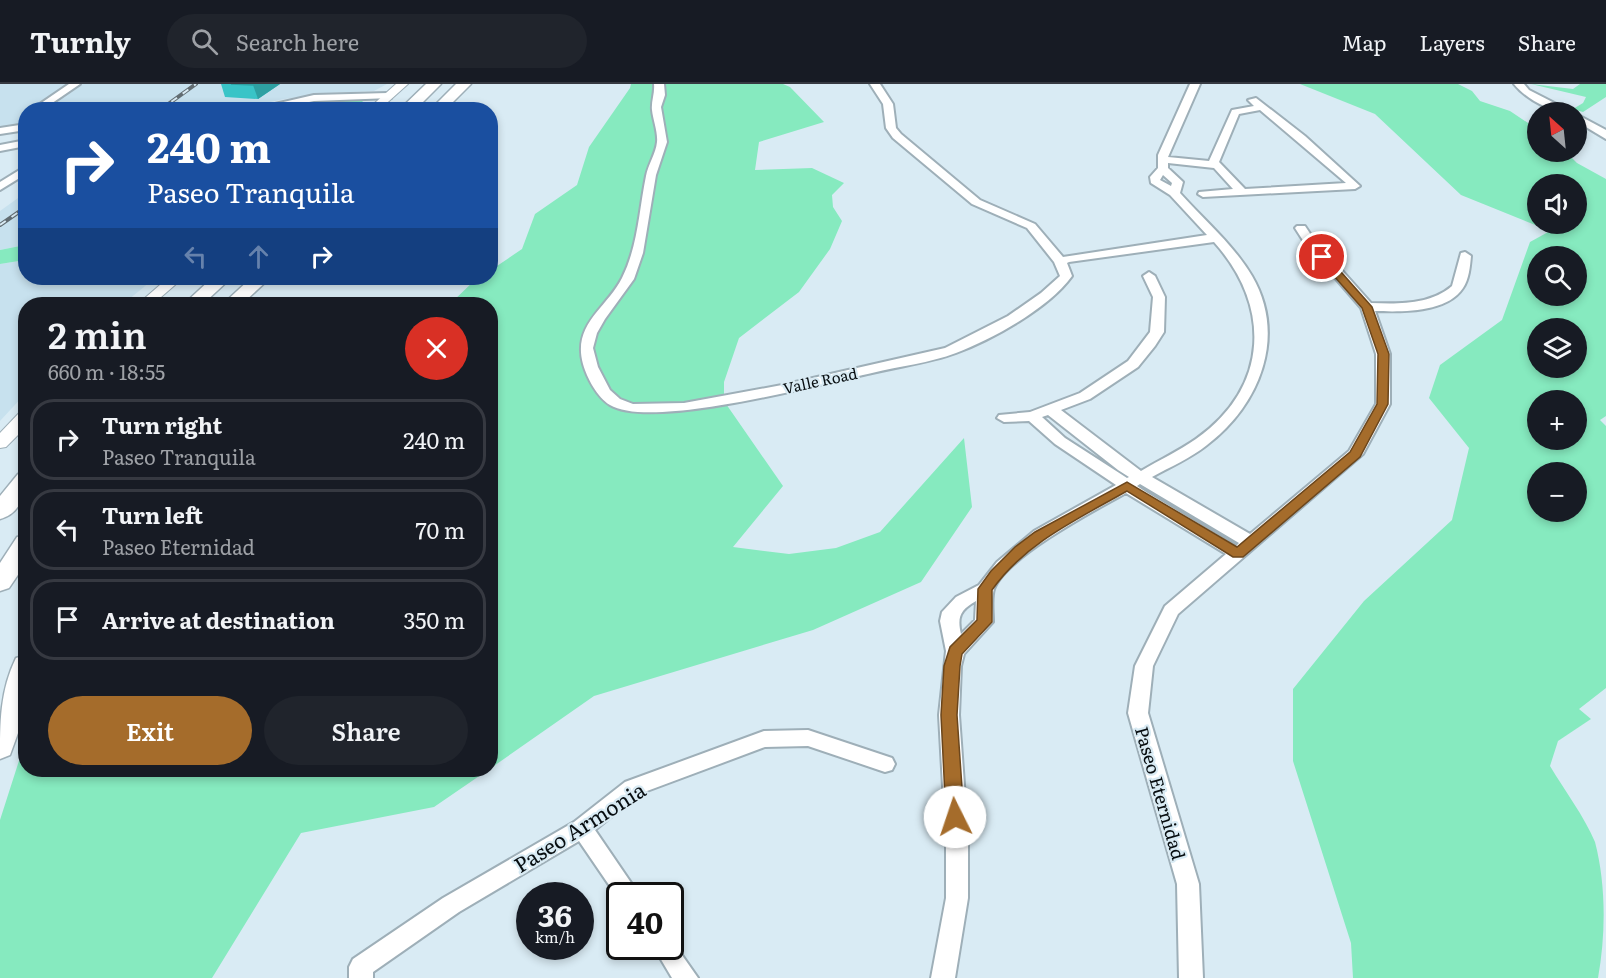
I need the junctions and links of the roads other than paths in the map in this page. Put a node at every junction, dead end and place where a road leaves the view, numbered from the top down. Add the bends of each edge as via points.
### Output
1 (75, 84) edge
2 (402, 84) edge
3 (434, 84) edge
4 (464, 84) edge
5 (659, 84) edge
6 (875, 84) edge
7 (1195, 84) edge
8 (1519, 84) edge
9 (388, 96) junction
10 (1253, 100) dead end
11 (47, 102) edge
12 (294, 102) edge
13 (381, 102) edge
14 (415, 102) edge
15 (445, 102) edge
16 (1546, 102) edge
17 (1262, 107) junction
18 (1587, 122) edge
19 (18, 128) edge
20 (0, 131) edge
21 (1604, 131) edge
22 (18, 145) edge
23 (0, 148) edge
24 (1162, 164) junction
25 (1216, 165) junction
26 (18, 175) edge
27 (0, 187) edge
28 (1241, 191) junction
29 (1203, 194) dead end
30 (1301, 228) dead end
31 (1215, 238) junction
32 (1465, 256) dead end
33 (1060, 261) junction
34 (1149, 276) dead end
35 (168, 285) edge
36 (214, 285) edge
37 (253, 285) edge
38 (154, 297) edge
39 (201, 297) edge
40 (240, 297) edge
41 (1367, 307) junction
42 (1050, 409) junction
43 (1032, 416) junction
44 (1004, 418) dead end
45 (18, 424) edge
46 (1080, 433) junction
47 (1060, 441) junction
48 (0, 443) edge
49 (1134, 482) junction
50 (18, 490) edge
51 (0, 511) edge
52 (1212, 520) junction
53 (1197, 529) junction
54 (1245, 549) junction
55 (18, 555) edge
56 (0, 582) edge
57 (985, 589) junction
58 (955, 651) junction
59 (18, 690) edge
60 (0, 747) edge
61 (885, 764) dead end
62 (582, 828) junction
63 (619, 882) edge
64 (674, 960) edge
65 (361, 972) edge
66 (686, 978) edge
67 (944, 978) edge
68 (1191, 978) edge

1 - 11 street
2 - 9 main road
3 - 14 highway
4 - 15 highway
5 - 33 street, Valle Road via 656,107 662,142 651,175 637,253 628,279 599,318 586,348 600,384 615,402 632,408 684,407 949,351 982,336 1052,292 1066,276
6 - 33 street via 888,104 891,128 897,136 976,202 1031,226
7 - 24 street
8 - 16 street
9 - 12 street
9 - 13 main road
10 - 17 street
17 - 25 street via 1234,112
17 - 28 street via 1355,186
18 - 21 street
19 - 20 street
22 - 23 street
24 - 25 street via 1197,168
24 - 31 street via 1178,180 1174,193
25 - 28 street
26 - 27 street
28 - 29 street
30 - 41 street, Paseo Eternidad
31 - 33 street via 1174,240
31 - 49 street via 1244,273 1257,304 1263,347 1258,371 1244,399 1202,442
32 - 41 street via 1456,289 1436,301 1400,309
34 - 42 street via 1159,297 1157,332 1148,346 1133,364 1094,391
35 - 38 main road
36 - 39 highway
37 - 40 highway
41 - 54 street, Paseo Eternidad via 1383,354 1383,404 1355,454
42 - 43 street
42 - 46 street
43 - 44 street
43 - 47 street
45 - 48 main road
46 - 47 street
46 - 49 street
47 - 49 street
49 - 52 street
49 - 53 street
49 - 57 street via 1040,535 1020,550
50 - 51 highway
52 - 53 street
52 - 54 street
53 - 54 street
54 - 68 street, Paseo Eternidad via 1171,610 1144,666 1138,713 1188,884
55 - 56 highway
57 - 58 street via 984,622
57 - 58 street via 951,612 949,631
58 - 67 street via 949,715 957,898
59 - 60 highway
61 - 62 street, Paseo Armonia via 808,738 764,739 632,788
62 - 63 street
62 - 65 street, Paseo Armonia via 451,905
64 - 66 street

